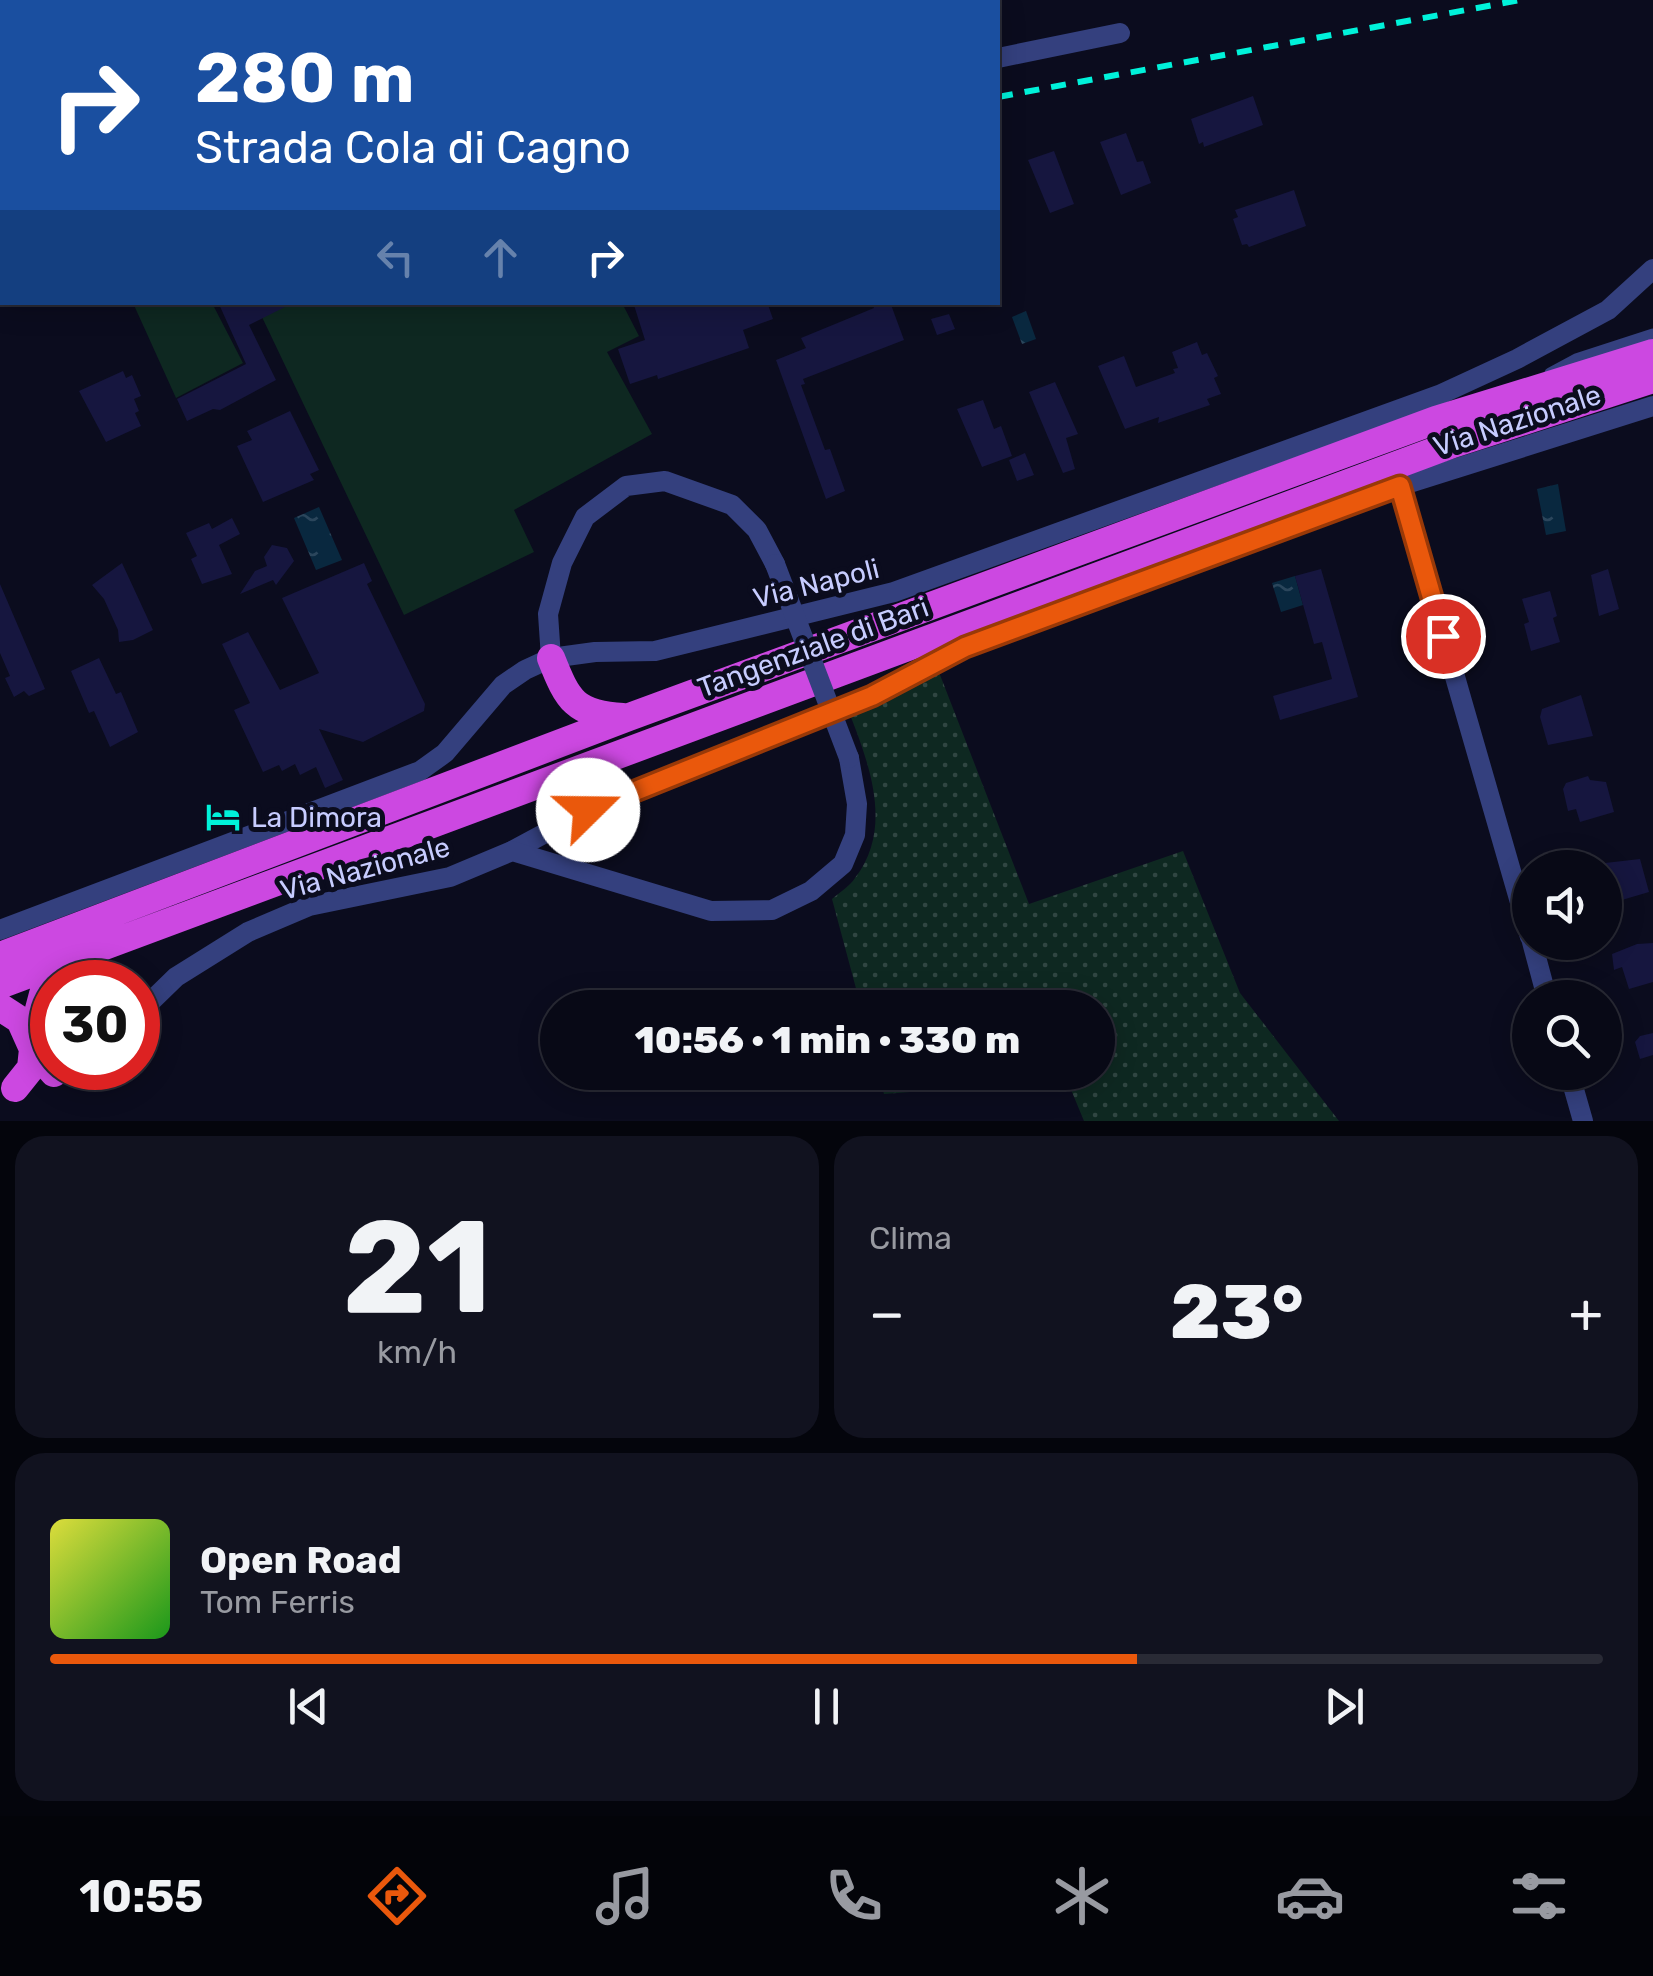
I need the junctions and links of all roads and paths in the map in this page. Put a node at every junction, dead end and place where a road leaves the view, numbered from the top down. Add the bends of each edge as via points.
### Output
1 (1120, 33) dead end
2 (1000, 58) edge
3 (1653, 269) edge
4 (1653, 334) edge
5 (1653, 354) edge
6 (1653, 379) edge
7 (1501, 399) junction
8 (1653, 406) edge
9 (1400, 486) junction
10 (551, 658) junction
11 (564, 692) junction
12 (630, 717) junction
13 (524, 756) junction
14 (512, 852) junction
15 (1512, 874) edge
16 (182, 916) junction
17 (0, 930) edge
18 (0, 956) edge
19 (102, 960) edge
20 (0, 984) edge
21 (160, 993) edge
22 (0, 1007) edge
23 (30, 1030) edge
24 (30, 1069) edge
25 (7, 1089) edge
26 (1574, 1090) edge
27 (1583, 1121) edge

1 - 2 street
3 - 10 street, Via Napoli via 1608,310 1440,395 894,592 655,651
4 - 7 lane via 1576,358
5 - 7 highway, Tangenziale di Bari
6 - 16 highway, Tangenziale di Bari via 1434,451
7 - 12 highway, Tangenziale di Bari
8 - 9 street, Via Nazionale
9 - 14 street, Via Nazionale via 965,647 872,696 588,810
9 - 15 street
10 - 11 highway
10 - 14 street, bridge via 548,614 562,563 585,517 626,486 665,481 732,505 758,530 775,564 849,758 855,836 843,864 812,891 772,910 711,911
10 - 17 street, Via Napoli via 503,686 420,771
11 - 12 highway via 596,715
11 - 13 highway via 554,732
12 - 13 highway, Tangenziale di Bari
13 - 18 highway, Tangenziale di Bari
14 - 21 street, Via Nazionale via 450,878 308,906 248,932
16 - 19 highway via 138,946
16 - 20 highway, Tangenziale di Bari
22 - 23 highway
24 - 25 highway
26 - 27 street

